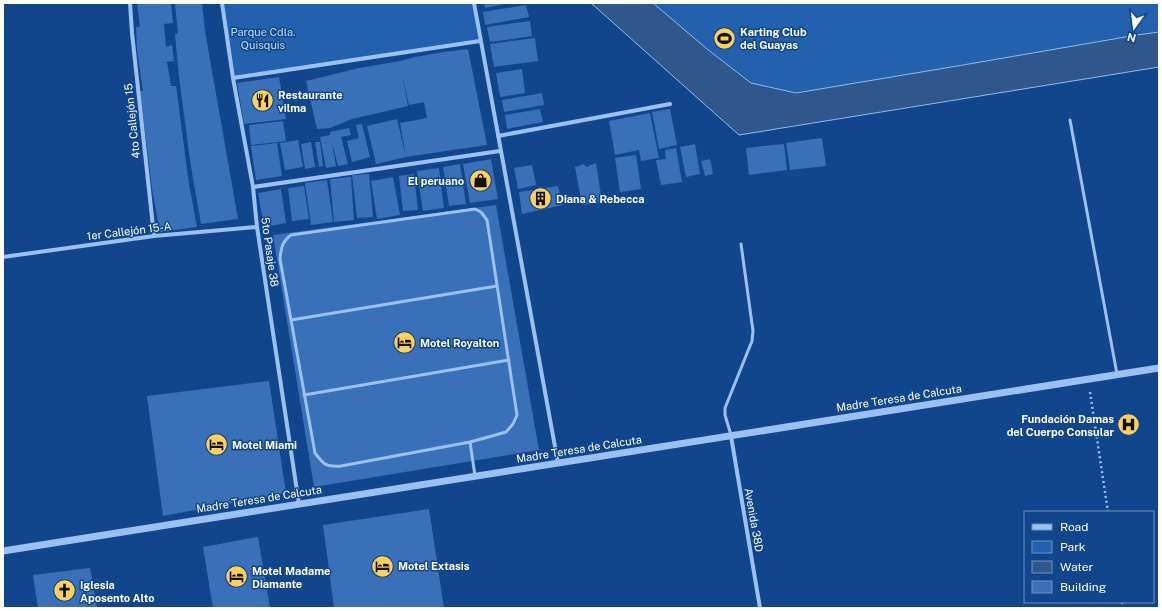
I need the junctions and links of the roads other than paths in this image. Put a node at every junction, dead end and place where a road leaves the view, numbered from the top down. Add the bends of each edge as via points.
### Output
1 (130, 3) edge
2 (222, 3) edge
3 (474, 3) edge
4 (480, 41) junction
5 (233, 78) junction
6 (670, 104) dead end
7 (1070, 120) dead end
8 (498, 136) junction
9 (500, 151) junction
10 (253, 187) junction
11 (257, 227) junction
12 (154, 236) junction
13 (741, 244) dead end
14 (3, 257) edge
15 (497, 286) junction
16 (291, 320) junction
17 (508, 360) junction
18 (1159, 368) edge
19 (1117, 374) junction
20 (304, 395) junction
21 (731, 436) junction
22 (470, 442) junction
23 (558, 463) junction
24 (475, 476) junction
25 (299, 504) junction
26 (3, 551) edge
27 (760, 608) edge

1 - 12 street, 4to Callejón 15
2 - 5 street, 5to Pasaje 38
3 - 4 street
4 - 5 street
4 - 8 street
5 - 10 street, 5to Pasaje 38
6 - 8 street
7 - 19 lane
8 - 9 street
9 - 10 street
9 - 23 street
10 - 11 street, 5to Pasaje 38
11 - 12 street, 1er Callejón 15-A
11 - 25 street, 5to Pasaje 38
12 - 14 street, 1er Callejón 15-A
13 - 21 lane via 753,331 752,341 725,408
15 - 16 lane
15 - 16 lane via 487,220 475,209 291,235 284,241 280,259
15 - 17 lane
16 - 20 lane
17 - 20 lane
17 - 22 lane via 517,415 513,424 506,432
18 - 19 street, Madre Teresa de Calcuta
19 - 21 street, Madre Teresa de Calcuta
20 - 22 lane via 315,453 330,467
21 - 23 street, Madre Teresa de Calcuta
21 - 27 street, Avenida 38D
22 - 24 lane
23 - 24 street, Madre Teresa de Calcuta
24 - 25 street, Madre Teresa de Calcuta
25 - 26 street, Madre Teresa de Calcuta

